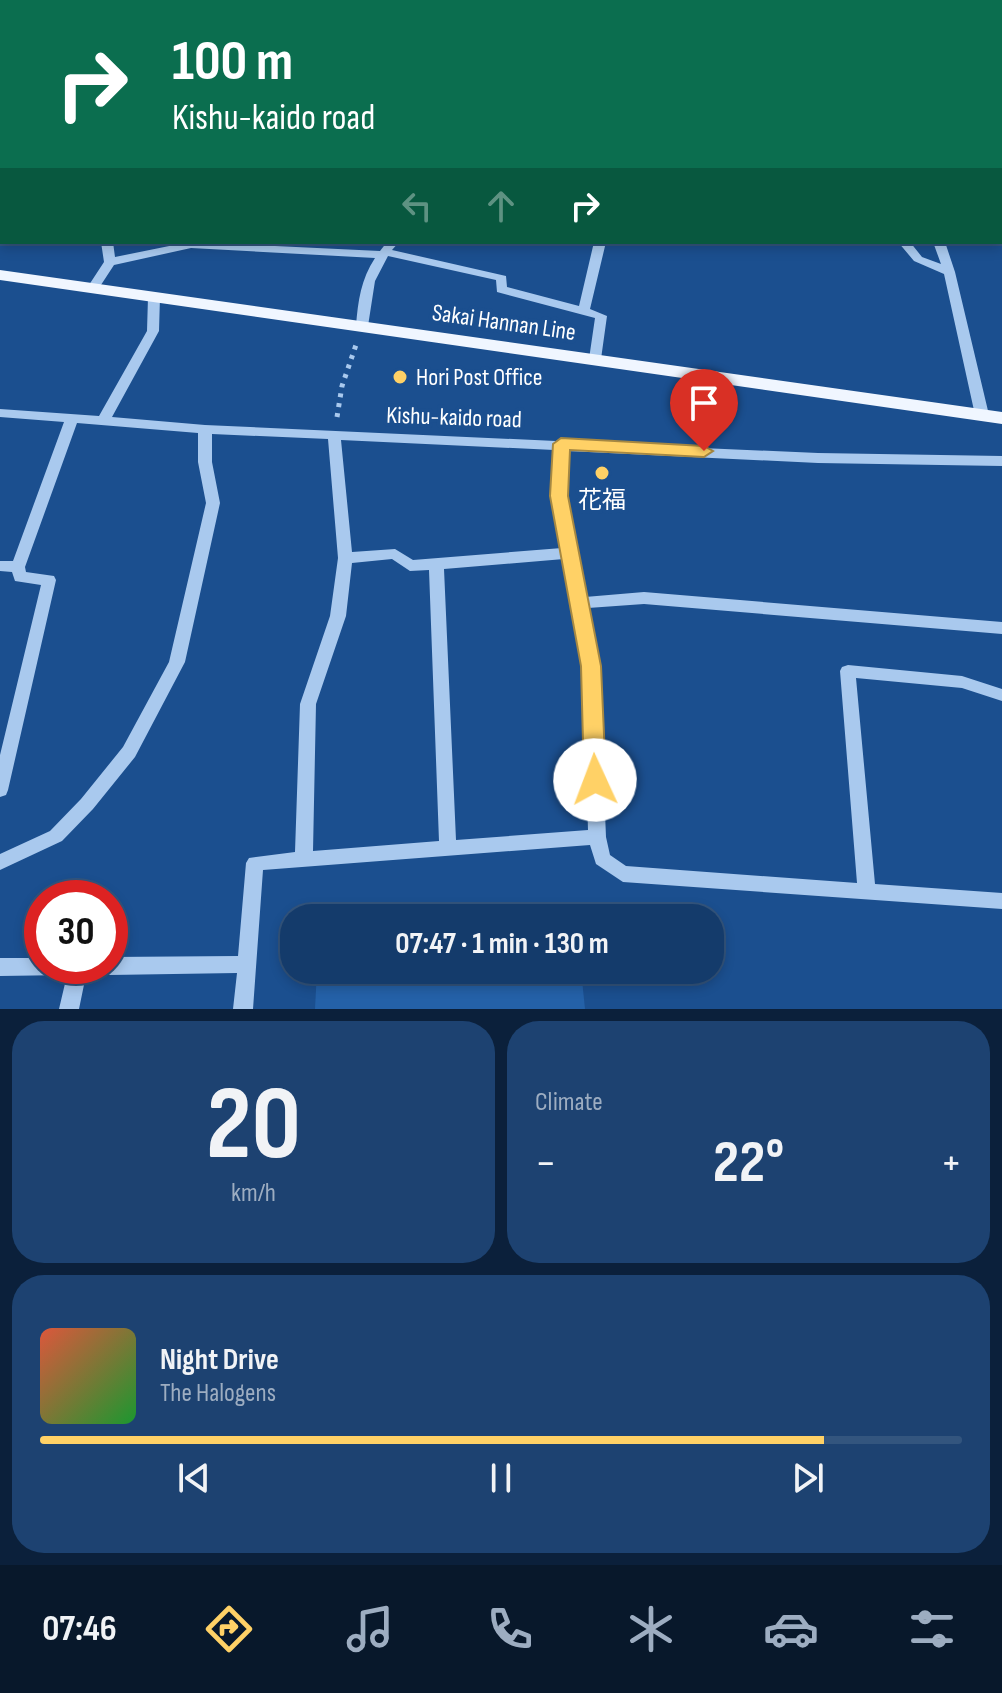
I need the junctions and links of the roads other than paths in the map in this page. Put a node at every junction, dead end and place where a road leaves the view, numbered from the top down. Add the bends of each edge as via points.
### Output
1 (107, 244) edge
2 (187, 244) edge
3 (228, 244) edge
4 (600, 244) edge
5 (906, 244) edge
6 (940, 244) edge
7 (265, 245) edge
8 (387, 249) edge
9 (110, 262) junction
10 (949, 272) junction
11 (0, 275) edge
12 (93, 288) junction
13 (154, 297) junction
14 (584, 309) junction
15 (362, 326) junction
16 (595, 359) junction
17 (0, 413) edge
18 (982, 415) junction
19 (72, 418) junction
20 (1002, 418) edge
21 (103, 421) junction
22 (205, 429) junction
23 (334, 434) junction
24 (561, 444) junction
25 (1002, 461) edge
26 (570, 553) junction
27 (345, 558) junction
28 (436, 564) junction
29 (0, 566) edge
30 (18, 567) junction
31 (579, 603) junction
32 (1002, 628) edge
33 (1002, 695) edge
34 (0, 790) edge
35 (597, 837) junction
36 (448, 848) junction
37 (304, 859) junction
38 (0, 862) edge
39 (867, 890) junction
40 (1002, 901) edge
41 (247, 964) junction
42 (128, 966) edge
43 (0, 967) edge
44 (24, 967) edge
45 (74, 984) edge
46 (69, 1009) edge
47 (243, 1009) edge

1 - 9 street
2 - 9 street
3 - 7 street
4 - 14 street
5 - 10 street via 918,259
6 - 10 street
7 - 8 street
8 - 14 street via 502,278 501,289
8 - 15 street via 365,286
9 - 12 street
10 - 18 street
11 - 12 main road, Sakai Hannan Line
12 - 13 main road, Sakai Hannan Line
13 - 15 main road, Sakai Hannan Line
13 - 21 street via 153,331
14 - 16 street via 601,316
15 - 16 main road, Sakai Hannan Line
16 - 18 main road, Sakai Hannan Line
17 - 19 street, Kishu-kaido road
18 - 20 main road, Sakai Hannan Line
19 - 21 street, Kishu-kaido road
19 - 30 street
21 - 22 street, Kishu-kaido road
22 - 23 street, Kishu-kaido road
22 - 38 street via 213,503 177,662 129,752 87,804 56,836
23 - 24 street, Kishu-kaido road
23 - 27 street
24 - 25 street, Kishu-kaido road via 818,458
24 - 26 street via 559,496
26 - 28 street
26 - 31 street
27 - 28 street via 395,554 410,566
27 - 37 street via 338,616 308,704
28 - 36 street
29 - 30 street
30 - 34 street via 20,577 49,580
31 - 32 street via 644,598
31 - 35 street via 591,666
33 - 39 street via 962,682 848,671
35 - 36 street
35 - 39 street via 602,859 623,874
36 - 37 street
37 - 41 street via 255,863
39 - 40 street
41 - 42 street
41 - 47 street
43 - 44 street
45 - 46 street

